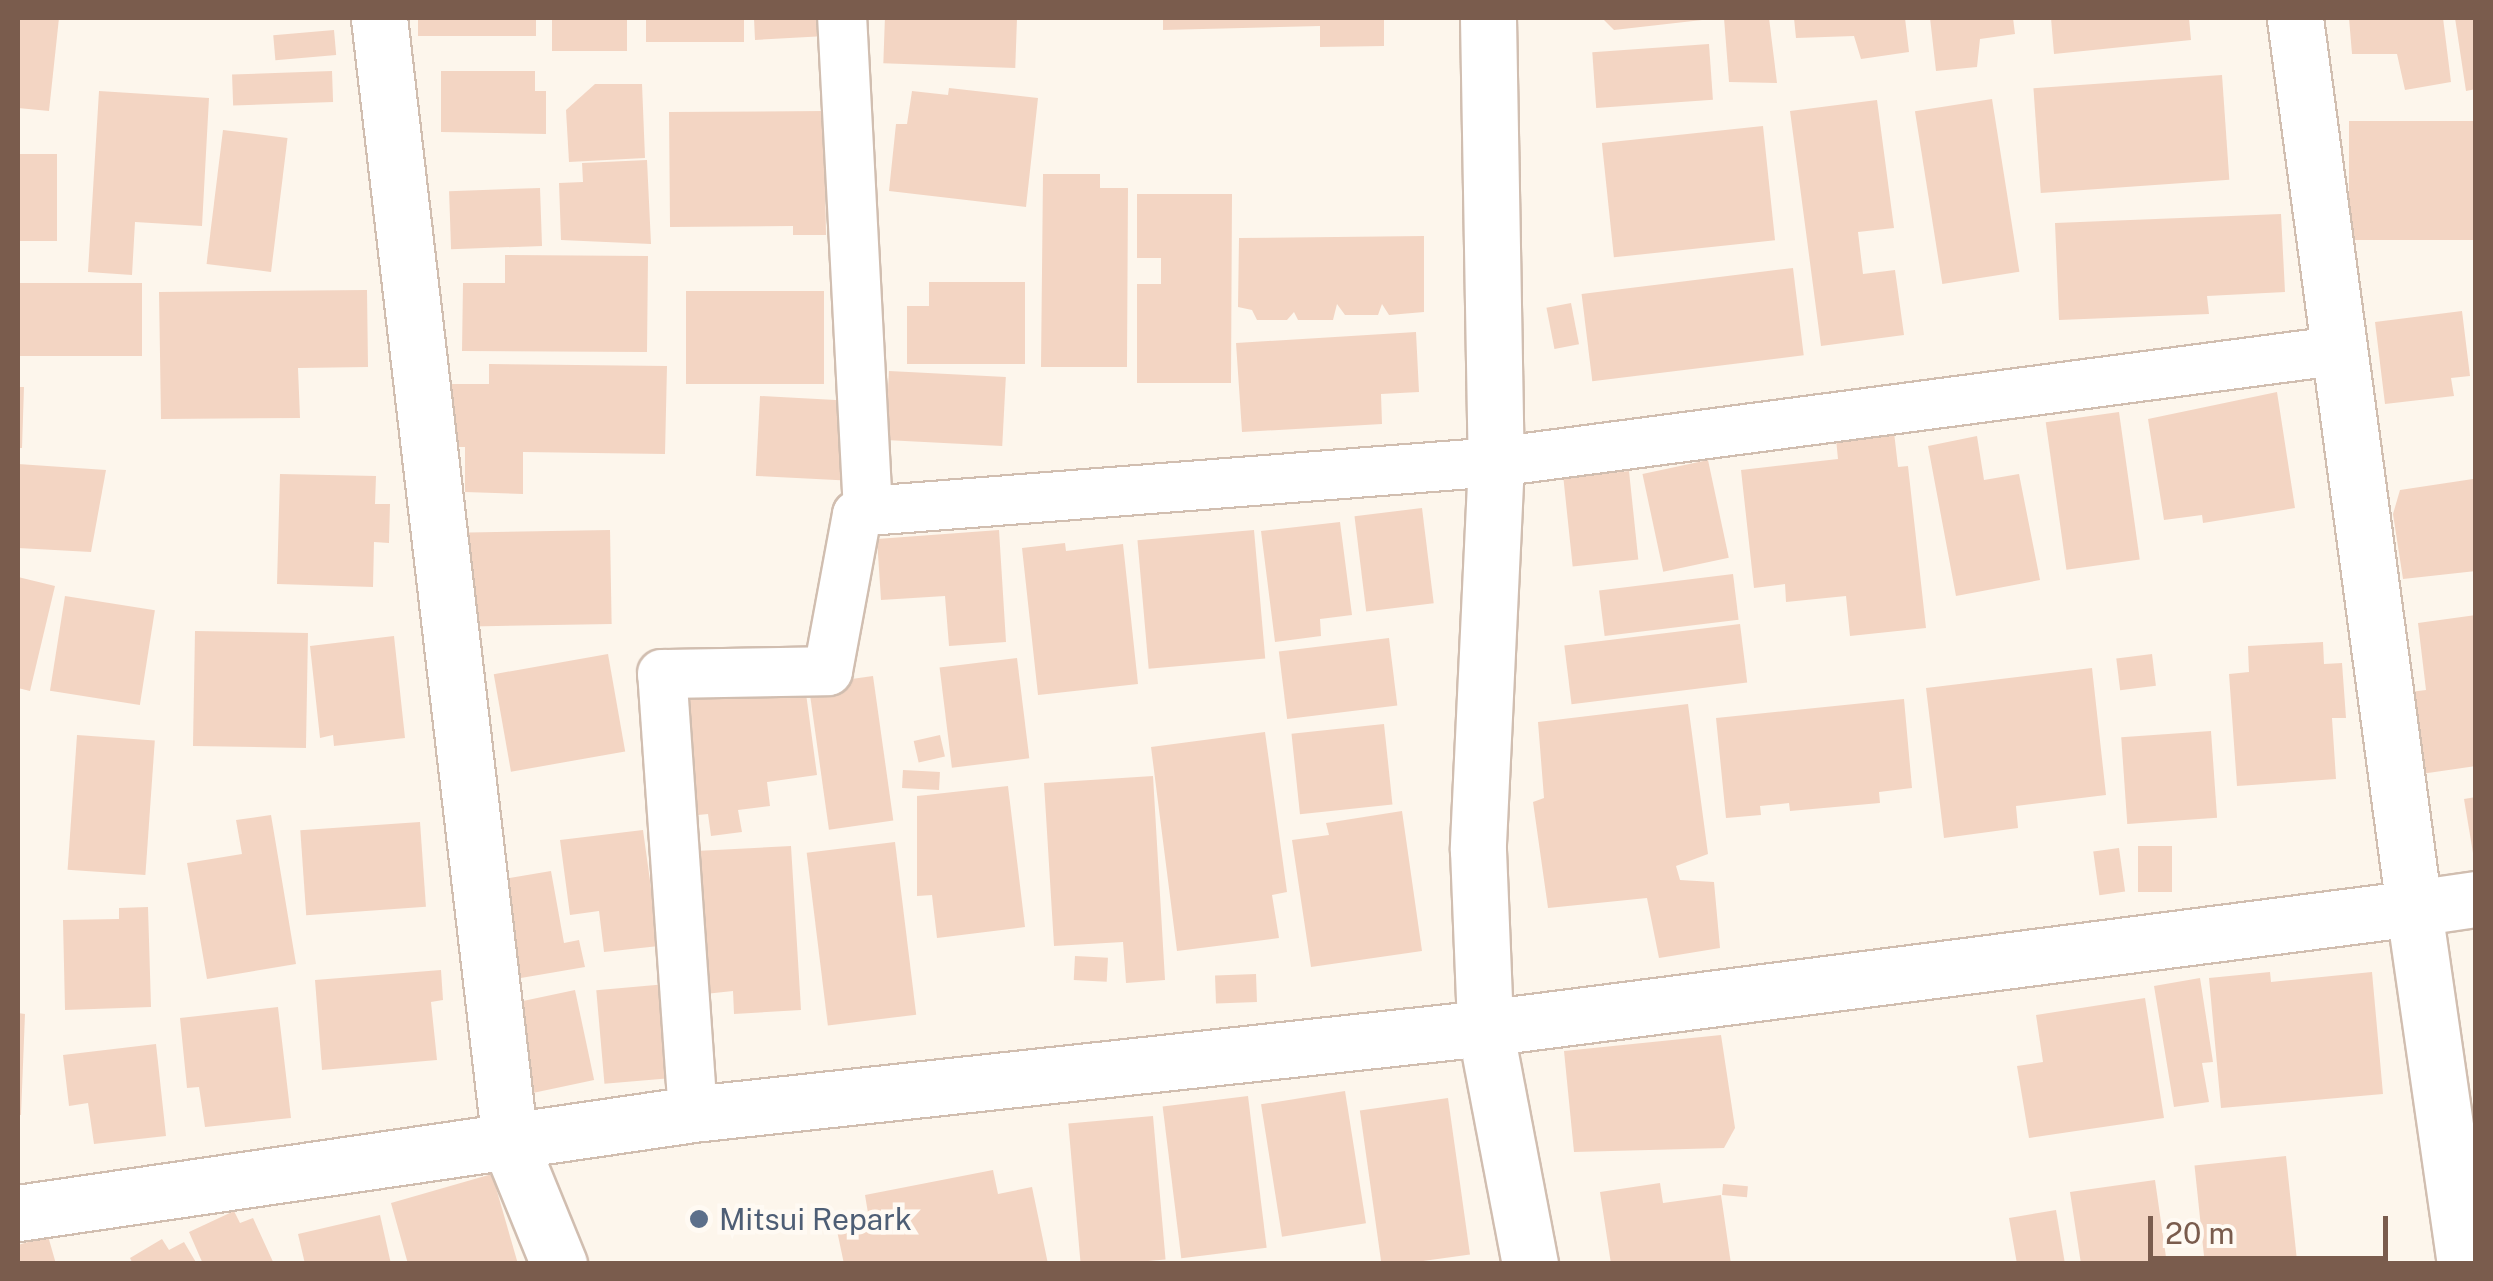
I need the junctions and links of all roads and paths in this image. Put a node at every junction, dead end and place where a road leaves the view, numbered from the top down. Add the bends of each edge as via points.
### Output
1 (379, 18) edge
2 (842, 18) edge
3 (1488, 18) edge
4 (2294, 18) edge
5 (2342, 350) junction
6 (1496, 462) junction
7 (868, 511) junction
8 (2476, 899) edge
9 (2414, 908) junction
10 (1486, 1028) junction
11 (693, 1114) junction
12 (510, 1144) junction
13 (18, 1213) edge
14 (559, 1264) edge
15 (1530, 1264) edge
16 (2465, 1264) edge

1 - 12 street
2 - 7 lane
3 - 6 street
4 - 5 street
5 - 6 lane
5 - 9 street
6 - 7 lane
6 - 10 street via 1478,850
7 - 11 lane via 857,515 828,671 662,674
8 - 9 street
9 - 10 street
9 - 16 street
10 - 11 street
10 - 15 street
11 - 12 street
12 - 13 street
12 - 14 street

